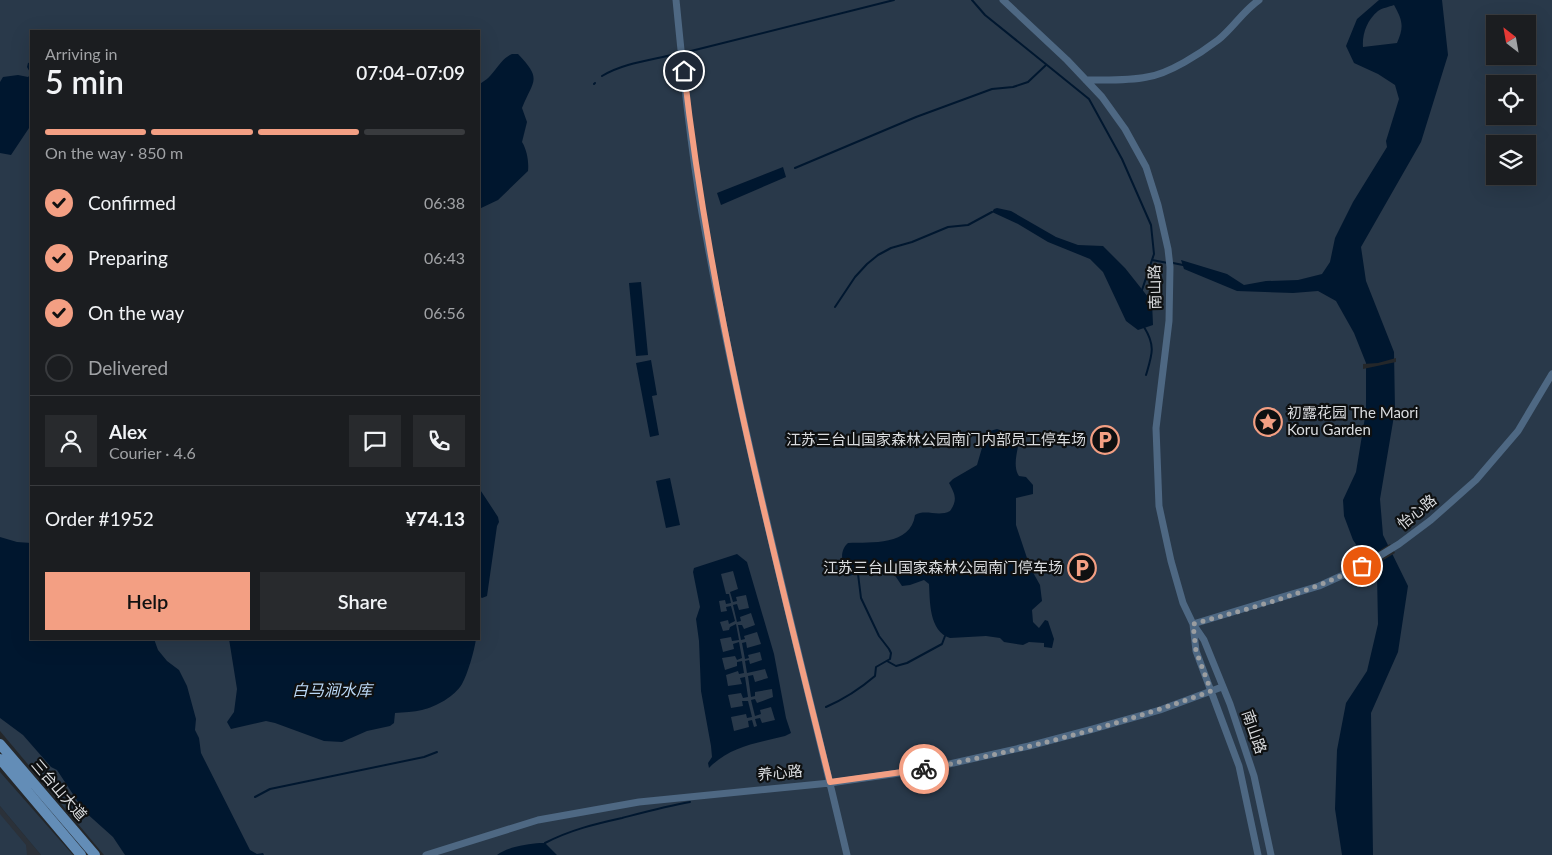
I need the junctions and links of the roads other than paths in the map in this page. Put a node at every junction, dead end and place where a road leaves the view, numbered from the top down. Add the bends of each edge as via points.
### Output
1 (676, 0) edge
2 (1003, 0) edge
3 (1259, 0) edge
4 (1086, 80) junction
5 (1552, 374) edge
6 (1193, 624) junction
7 (1222, 686) junction
8 (1211, 691) junction
9 (0, 744) edge
10 (0, 759) edge
11 (830, 782) junction
12 (81, 855) edge
13 (95, 855) edge
14 (426, 855) edge
15 (847, 855) edge
16 (1258, 855) edge
17 (1271, 855) edge

1 - 11 street via 702,211 721,313 755,472
2 - 4 street, 南山路
3 - 4 street via 1219,39 1193,58 1170,69 1149,77
4 - 6 street, 南山路 via 1125,130 1146,166 1168,250 1169,321 1156,428 1159,506 1182,603
5 - 6 street, 怡心路 via 1518,431 1476,480 1399,544 1318,586
6 - 7 street, 南山路 via 1204,640
6 - 8 street, 南山路 via 1196,651
7 - 8 street, 养心路
7 - 17 street, 南山路 via 1254,776
8 - 11 street, 养心路 via 1160,710 1029,746 927,769
8 - 16 street, 南山路 via 1238,766
9 - 13 main road, 三台山大道
10 - 12 main road, 三台山大道
11 - 14 street, 养心路 via 639,802 554,817
11 - 15 street

